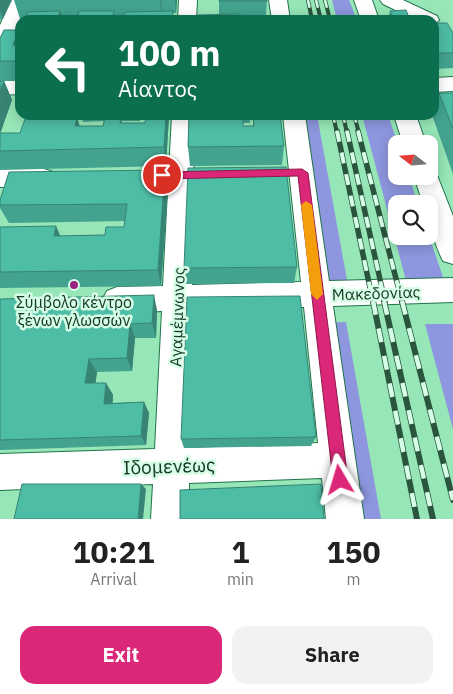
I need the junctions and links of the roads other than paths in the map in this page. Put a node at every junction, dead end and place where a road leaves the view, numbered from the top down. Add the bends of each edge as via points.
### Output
1 (20, 0) edge
2 (188, 0) edge
3 (278, 0) edge
4 (363, 0) edge
5 (389, 0) edge
6 (186, 15) edge
7 (280, 15) edge
8 (368, 15) edge
9 (420, 15) edge
10 (10, 25) edge
11 (0, 47) edge
12 (453, 84) edge
13 (439, 85) edge
14 (15, 87) edge
15 (0, 88) edge
16 (184, 120) edge
17 (295, 120) edge
18 (406, 120) edge
19 (412, 135) edge
20 (275, 173) edge
21 (302, 173) junction
22 (63, 177) edge
23 (0, 178) edge
24 (429, 185) edge
25 (453, 253) edge
26 (453, 290) edge
27 (317, 295) junction
28 (178, 299) junction
29 (88, 301) edge
30 (338, 460) junction
31 (172, 466) junction
32 (0, 472) edge
33 (170, 519) edge
34 (345, 519) edge

1 - 10 street
2 - 6 street
3 - 7 street
4 - 8 street
5 - 9 street
10 - 11 street
12 - 13 street
14 - 15 street
16 - 28 street, Αγαμέμνωνος
17 - 21 street
18 - 19 street
20 - 21 street
21 - 27 street
22 - 23 street
24 - 25 street
26 - 27 street, Μακεδονίας
27 - 28 street, Μακεδονίας
27 - 30 street
28 - 29 street, Μακεδονίας
28 - 31 street, Αγαμέμνωνος
30 - 31 street, Ιδομενέως
30 - 34 street
31 - 32 street, Ιδομενέως
31 - 33 street, Αγαμέμνωνος

